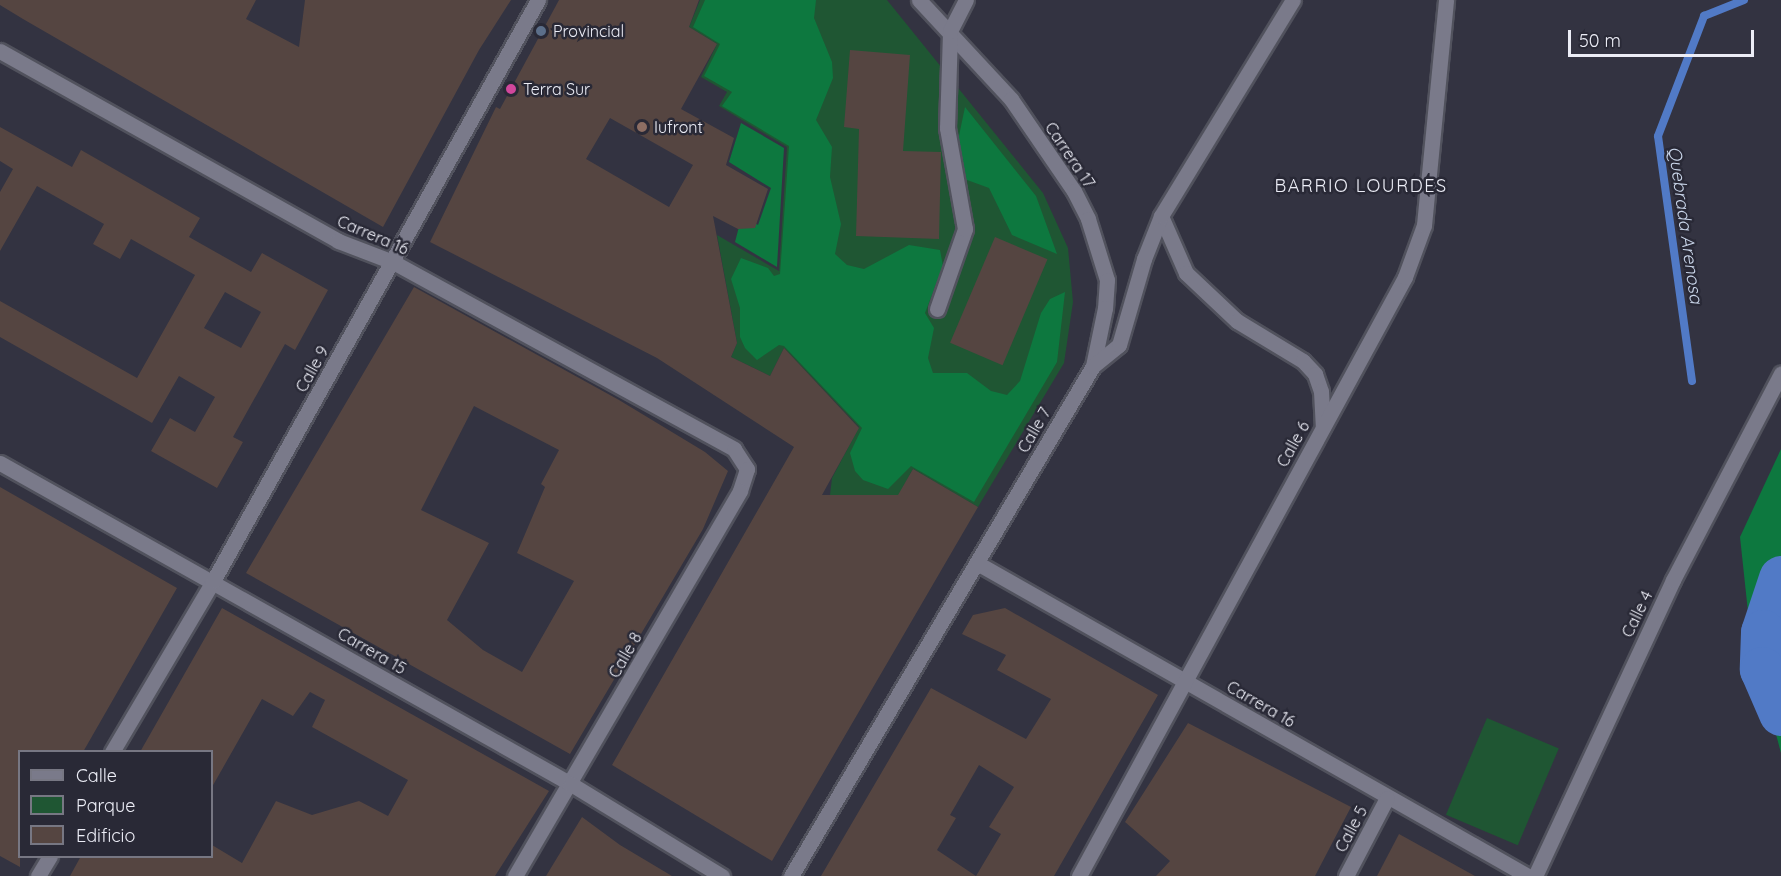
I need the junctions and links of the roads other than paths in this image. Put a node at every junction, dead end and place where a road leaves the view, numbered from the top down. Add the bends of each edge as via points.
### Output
1 (538, 0) edge
2 (919, 0) edge
3 (966, 0) edge
4 (1293, 0) edge
5 (1446, 0) edge
6 (950, 31) junction
7 (0, 51) edge
8 (1161, 216) junction
9 (393, 261) junction
10 (937, 309) dead end
11 (1093, 366) junction
12 (1781, 373) edge
13 (1323, 427) junction
14 (734, 449) joint
15 (0, 464) edge
16 (977, 563) junction
17 (213, 581) junction
18 (1183, 680) junction
19 (113, 750) edge
20 (571, 784) junction
21 (1387, 798) junction
22 (49, 858) edge
23 (39, 876) edge
24 (515, 876) edge
25 (722, 876) edge
26 (791, 876) edge
27 (1079, 876) edge
28 (1346, 876) edge
29 (1528, 876) edge
30 (1535, 876) edge

1 - 9 street, Calle 9
2 - 6 street, Carrera 17
3 - 6 street
4 - 8 street, Calle 7
5 - 13 street, Calle 6 via 1424,225 1405,277
6 - 10 street via 947,128 965,218
6 - 11 street, Carrera 17 via 1011,99 1074,191 1088,219 1107,280
7 - 9 street, Carrera 16 via 338,241
8 - 11 street, Calle 7 via 1119,345
8 - 13 street via 1186,273 1237,321 1303,361 1315,374 1321,391
9 - 14 street, Carrera 16
9 - 17 street, Calle 9
11 - 16 street, Calle 7
12 - 30 street, Calle 4 via 1673,580
13 - 18 street, Calle 6
14 - 20 street, Calle 8 via 747,469 740,491
15 - 17 street, Carrera 15
16 - 18 street, Carrera 16
16 - 26 street, Calle 7
17 - 19 street, Calle 9
17 - 20 street, Carrera 15
18 - 21 street, Carrera 16
18 - 27 street, Calle 6
20 - 24 street, Calle 8
20 - 25 street, Carrera 15
21 - 28 street, Calle 5
21 - 29 street, Carrera 16
22 - 23 street

